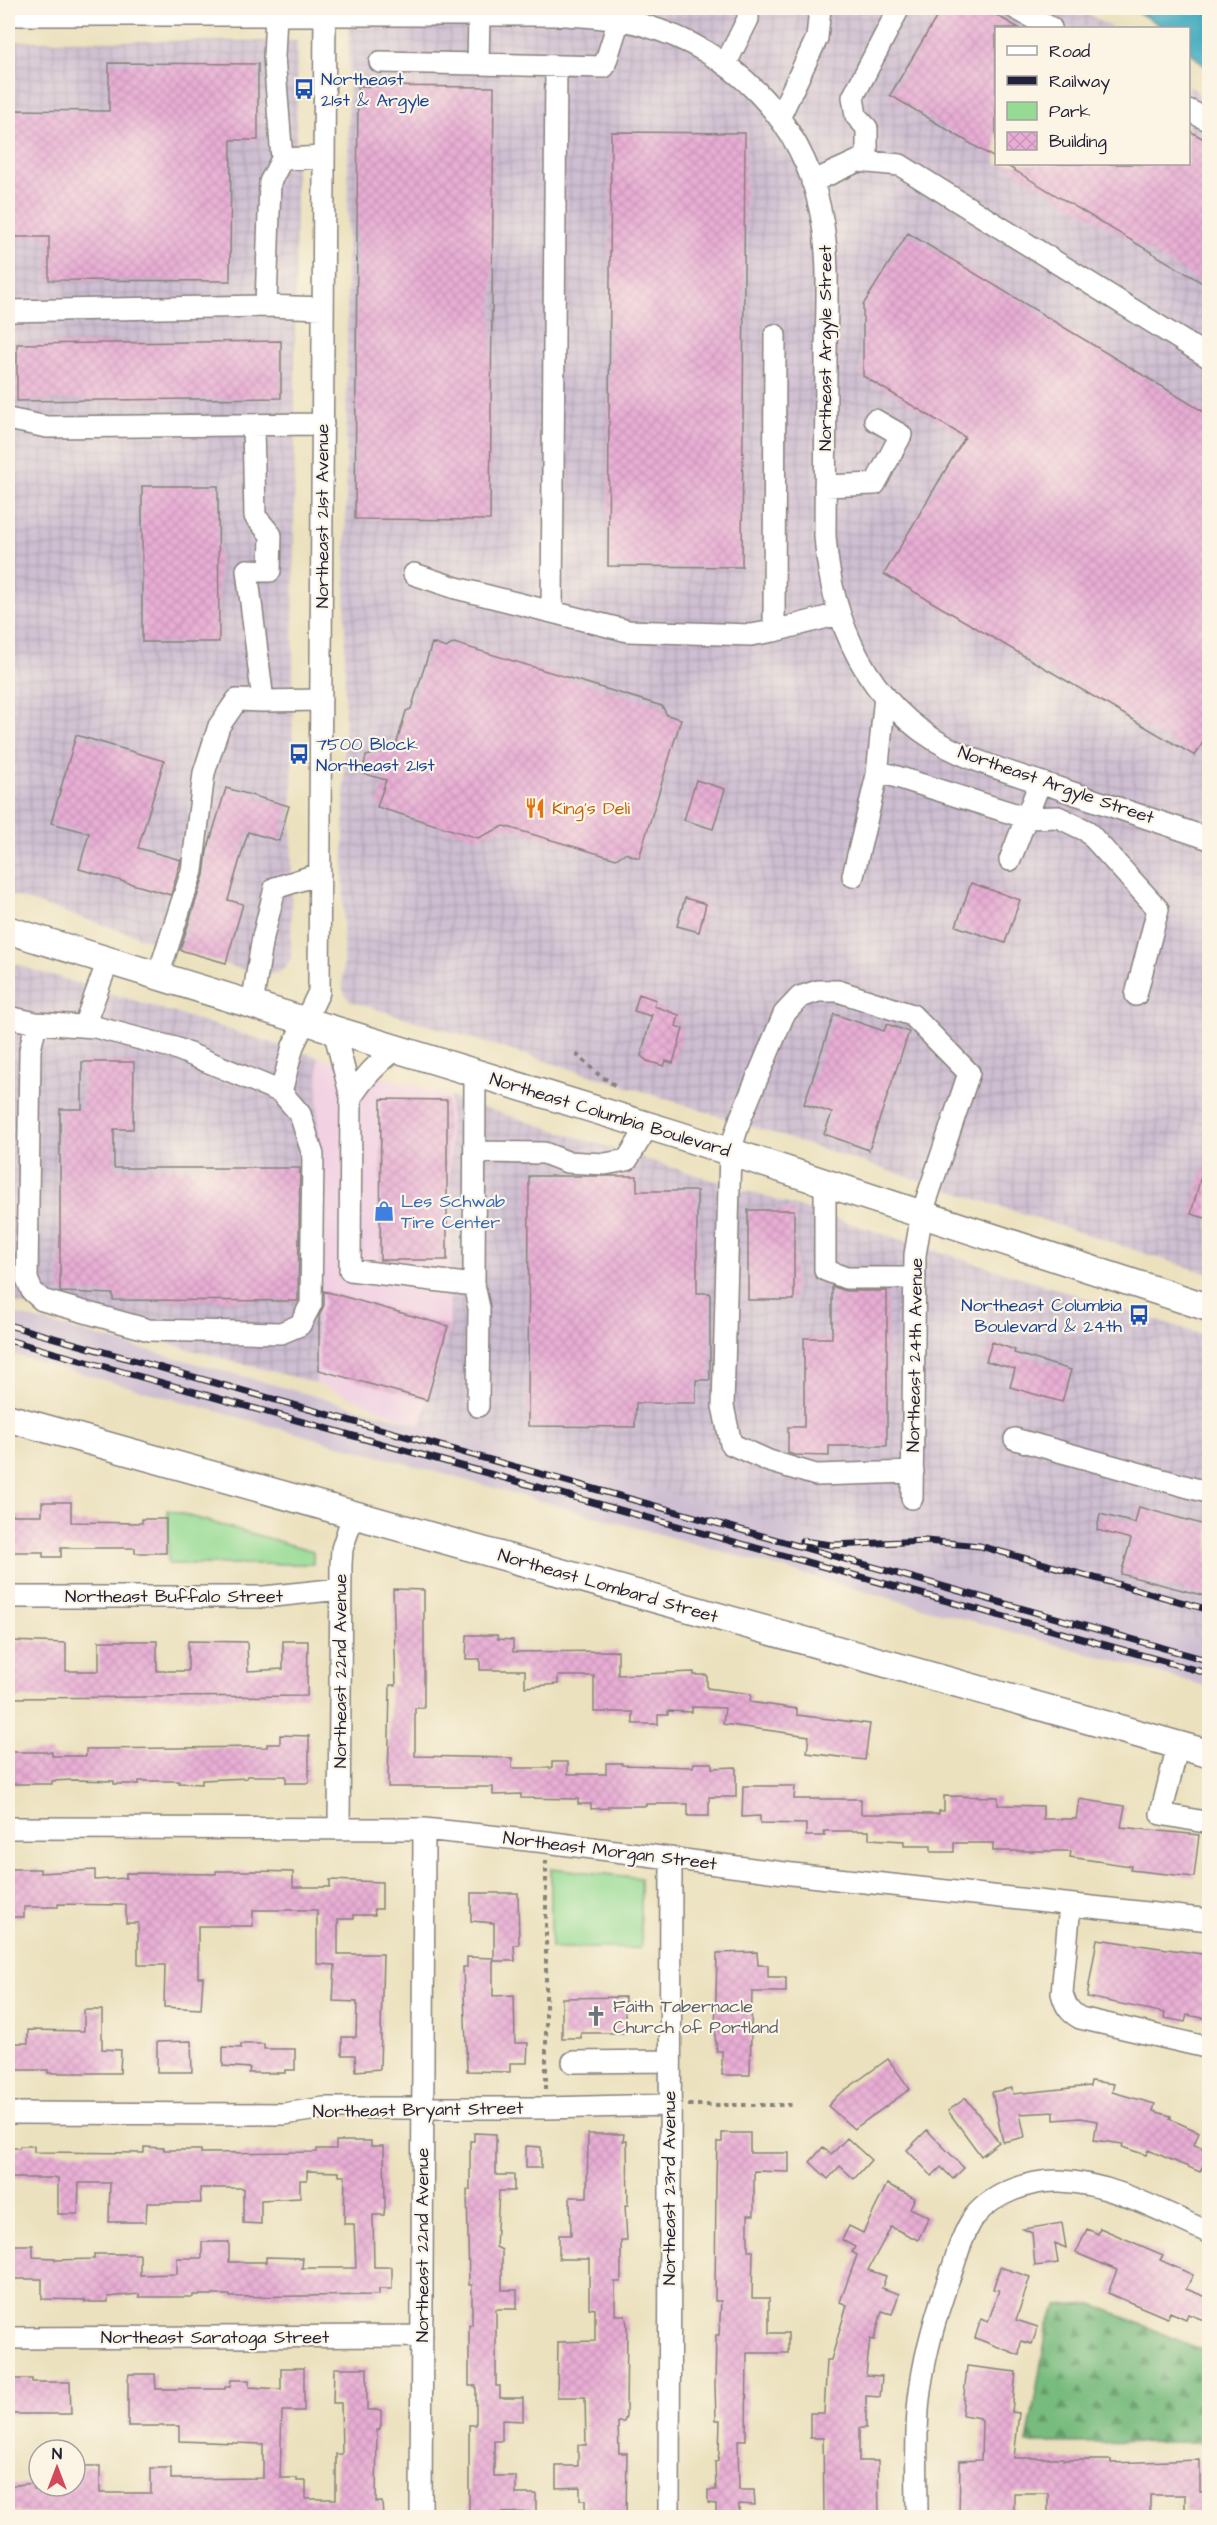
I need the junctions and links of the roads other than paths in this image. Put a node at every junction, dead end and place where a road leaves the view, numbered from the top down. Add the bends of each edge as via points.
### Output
1 (748, 8) edge
2 (820, 8) edge
3 (899, 8) edge
4 (1016, 8) edge
5 (325, 11) edge
6 (548, 11) edge
7 (482, 12) edge
8 (8, 15) edge
9 (276, 15) junction
10 (619, 20) junction
11 (1049, 27) edge
12 (380, 62) dead end
13 (726, 63) junction
14 (477, 64) junction
15 (556, 66) junction
16 (1190, 111) edge
17 (779, 118) junction
18 (1209, 122) edge
19 (324, 157) junction
20 (282, 159) junction
21 (867, 162) junction
22 (812, 182) junction
23 (266, 306) junction
24 (323, 308) junction
25 (8, 311) edge
26 (775, 336) dead end
27 (1209, 358) edge
28 (8, 419) edge
29 (874, 420) dead end
30 (323, 424) junction
31 (253, 425) junction
32 (825, 486) junction
33 (414, 574) dead end
34 (552, 612) junction
35 (839, 614) junction
36 (774, 631) junction
37 (885, 696) junction
38 (321, 700) junction
39 (263, 701) junction
40 (878, 771) junction
41 (1040, 782) junction
42 (1027, 818) junction
43 (1209, 839) edge
44 (1010, 860) dead end
45 (319, 874) junction
46 (853, 876) dead end
47 (8, 930) edge
48 (108, 961) junction
49 (158, 976) junction
50 (1136, 995) dead end
51 (252, 1005) junction
52 (8, 1017) edge
53 (305, 1021) junction
54 (36, 1023) junction
55 (84, 1026) junction
56 (334, 1030) junction
57 (396, 1049) junction
58 (476, 1073) junction
59 (281, 1092) junction
60 (351, 1097) junction
61 (648, 1126) junction
62 (730, 1151) junction
63 (475, 1152) junction
64 (825, 1182) junction
65 (922, 1213) junction
66 (915, 1278) junction
67 (474, 1285) junction
68 (1209, 1308) edge
69 (478, 1406) dead end
70 (8, 1418) edge
71 (1015, 1439) dead end
72 (913, 1472) junction
73 (1209, 1492) edge
74 (912, 1498) dead end
75 (353, 1515) junction
76 (340, 1589) junction
77 (8, 1597) edge
78 (1178, 1745) junction
79 (1209, 1754) edge
80 (1209, 1823) edge
81 (8, 1828) edge
82 (339, 1829) junction
83 (424, 1829) junction
84 (671, 1858) junction
85 (1070, 1905) junction
86 (1209, 1920) edge
87 (1209, 2048) edge
88 (669, 2061) junction
89 (573, 2062) dead end
90 (669, 2105) junction
91 (423, 2109) junction
92 (8, 2113) edge
93 (1209, 2233) edge
94 (422, 2336) junction
95 (8, 2337) edge
96 (422, 2517) edge
97 (669, 2517) edge
98 (917, 2517) edge

1 - 13 street via 748,19
2 - 17 street via 817,38
3 - 21 street via 853,97 856,116 867,128
4 - 11 street
5 - 7 street, Northeast Argyle Street
5 - 9 street, Northeast Argyle Street
5 - 19 street, Northeast 21st Avenue
6 - 7 street, Northeast Argyle Street
6 - 10 street, Northeast Argyle Street
7 - 14 street
8 - 9 street, Northeast Argyle Street
9 - 20 street via 274,57
10 - 13 street, Northeast Argyle Street via 674,35
10 - 15 street via 604,67
12 - 14 street
13 - 17 street, Northeast Argyle Street via 750,83
14 - 15 street
15 - 34 street
16 - 18 street
17 - 22 street, Northeast Argyle Street
19 - 20 street
19 - 24 street, Northeast 21st Avenue
20 - 23 street via 270,182
21 - 22 street via 858,161
21 - 27 street via 900,165
22 - 32 street, Northeast Argyle Street via 822,221 826,264
23 - 24 street
23 - 25 street
24 - 30 street, Northeast 21st Avenue
26 - 36 street
28 - 31 street via 47,427
29 - 32 street via 901,435 874,484
30 - 31 street
30 - 38 street, Northeast 21st Avenue
31 - 39 street via 255,516 271,535 270,571 247,570
32 - 35 street, Northeast Argyle Street via 827,567
33 - 34 street
34 - 36 street via 628,631 751,635
35 - 36 street
35 - 37 street, Northeast Argyle Street via 857,655
37 - 40 street
37 - 41 street, Northeast Argyle Street via 918,727 946,746
38 - 39 street
38 - 45 street, Northeast 21st Avenue
39 - 49 street via 237,700 219,726 204,773 192,871
40 - 42 street
40 - 46 street
41 - 42 street
41 - 43 street, Northeast Argyle Street
42 - 44 street
42 - 50 street via 1058,817 1087,831 1158,909
45 - 51 street via 275,888
45 - 53 street, Northeast 21st Avenue via 319,992
47 - 48 main road, Northeast Columbia Boulevard
48 - 49 main road, Northeast Columbia Boulevard
48 - 55 street
49 - 51 main road, Northeast Columbia Boulevard
51 - 53 main road, Northeast Columbia Boulevard
52 - 54 street
53 - 56 main road, Northeast Columbia Boulevard
53 - 59 street, Northeast 21st Avenue via 293,1046
54 - 55 street
54 - 59 street via 30,1050 27,1279 42,1300 149,1330 281,1333 300,1325 311,1304 313,1155 300,1114
55 - 59 street via 175,1048
56 - 57 main road, Northeast Columbia Boulevard
56 - 60 street
57 - 58 main road, Northeast Columbia Boulevard
57 - 60 street via 365,1076
58 - 61 main road, Northeast Columbia Boulevard
58 - 63 street
60 - 67 street via 350,1270
61 - 62 main road, Northeast Columbia Boulevard
61 - 63 street via 627,1160 605,1164 567,1162 544,1153
62 - 64 main road, Northeast Columbia Boulevard
62 - 65 street, Northeast 24th Avenue via 784,1014 800,997 818,991 838,992 870,1002 912,1016 969,1073
62 - 72 street via 723,1406 731,1444 816,1475
63 - 67 street
64 - 65 main road, Northeast Columbia Boulevard
64 - 66 street via 825,1270 846,1278
65 - 66 street, Northeast 24th Avenue
65 - 68 main road, Northeast Columbia Boulevard
66 - 72 street, Northeast 24th Avenue
67 - 69 street via 479,1308
70 - 75 main road, Northeast Lombard Street
71 - 73 street
72 - 74 street, Northeast 24th Avenue
75 - 76 street, Northeast 22nd Avenue via 342,1549
75 - 78 main road, Northeast Lombard Street
76 - 77 street, Northeast Buffalo Street via 264,1597
76 - 82 street, Northeast 22nd Avenue
78 - 79 main road, Northeast Lombard Street
78 - 80 street via 1161,1814
81 - 82 street, Northeast Morgan Street
82 - 83 street, Northeast Morgan Street
83 - 84 street, Northeast Morgan Street
83 - 91 street, Northeast 22nd Avenue
84 - 85 street, Northeast Morgan Street
84 - 88 street, Northeast 23rd Avenue
85 - 86 street, Northeast Morgan Street
85 - 87 street via 1062,1993 1072,2013
88 - 89 street
88 - 90 street, Northeast 23rd Avenue
90 - 91 street, Northeast Bryant Street
90 - 97 street, Northeast 23rd Avenue
91 - 92 street, Northeast Bryant Street via 324,2108 284,2114
91 - 94 street, Northeast 22nd Avenue
93 - 98 street via 1121,2194 1060,2181 1033,2183 1011,2192 974,2217 947,2282 925,2360 918,2423
94 - 95 street, Northeast Saratoga Street
94 - 96 street, Northeast 22nd Avenue

